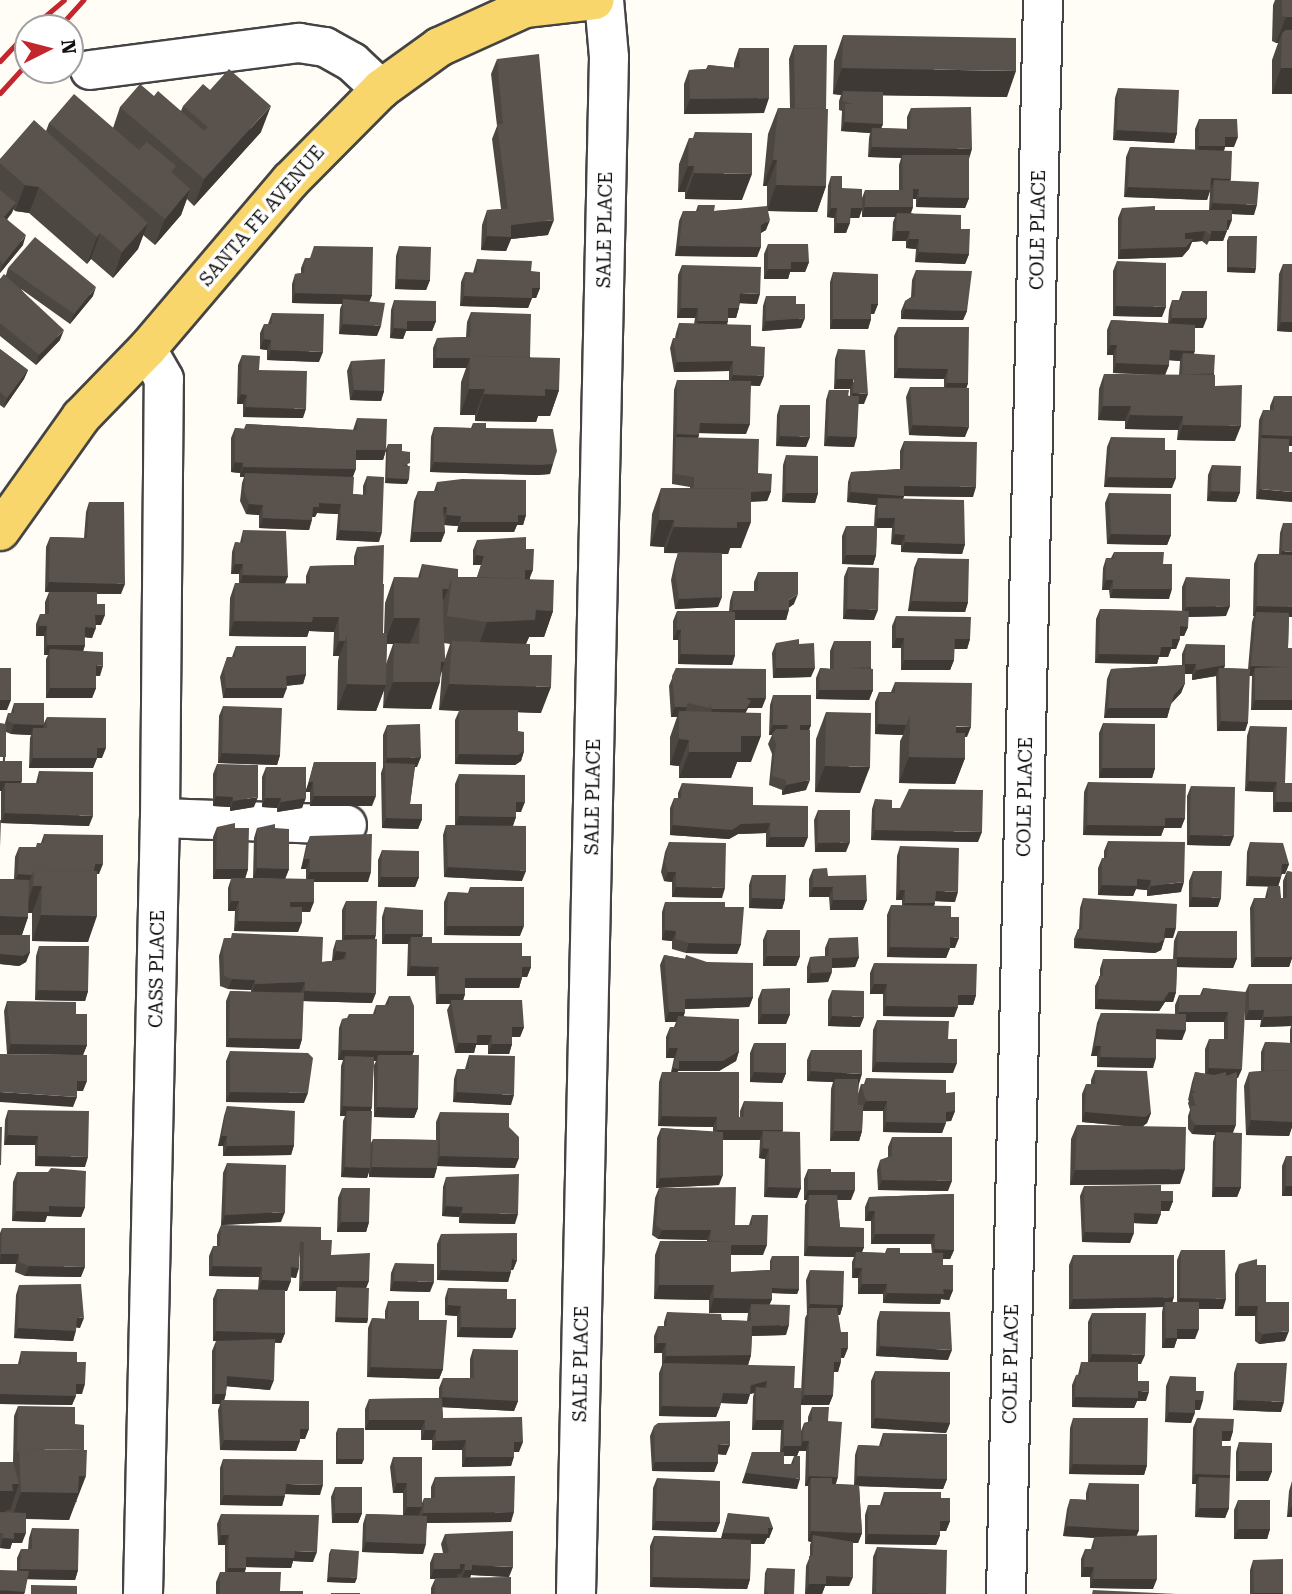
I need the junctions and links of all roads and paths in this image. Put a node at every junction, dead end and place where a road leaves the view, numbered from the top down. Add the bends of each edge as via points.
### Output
1 (595, 0) edge
2 (604, 0) edge
3 (1043, 0) edge
4 (90, 70) dead end
5 (381, 89) junction
6 (147, 349) junction
7 (0, 531) edge
8 (160, 818) junction
9 (347, 824) dead end
10 (143, 1594) edge
11 (576, 1594) edge
12 (1006, 1594) edge

1 - 5 main road, SANTA FE AVENUE via 524,8 439,47
2 - 11 street, SALE PLACE via 609,57
3 - 12 street, COLE PLACE
4 - 5 street via 299,44 325,47 352,62
5 - 6 main road, SANTA FE AVENUE via 290,181
6 - 7 main road, SANTA FE AVENUE via 81,417
6 - 8 street, CASS PLACE via 164,379
8 - 9 street
8 - 10 street, CASS PLACE

